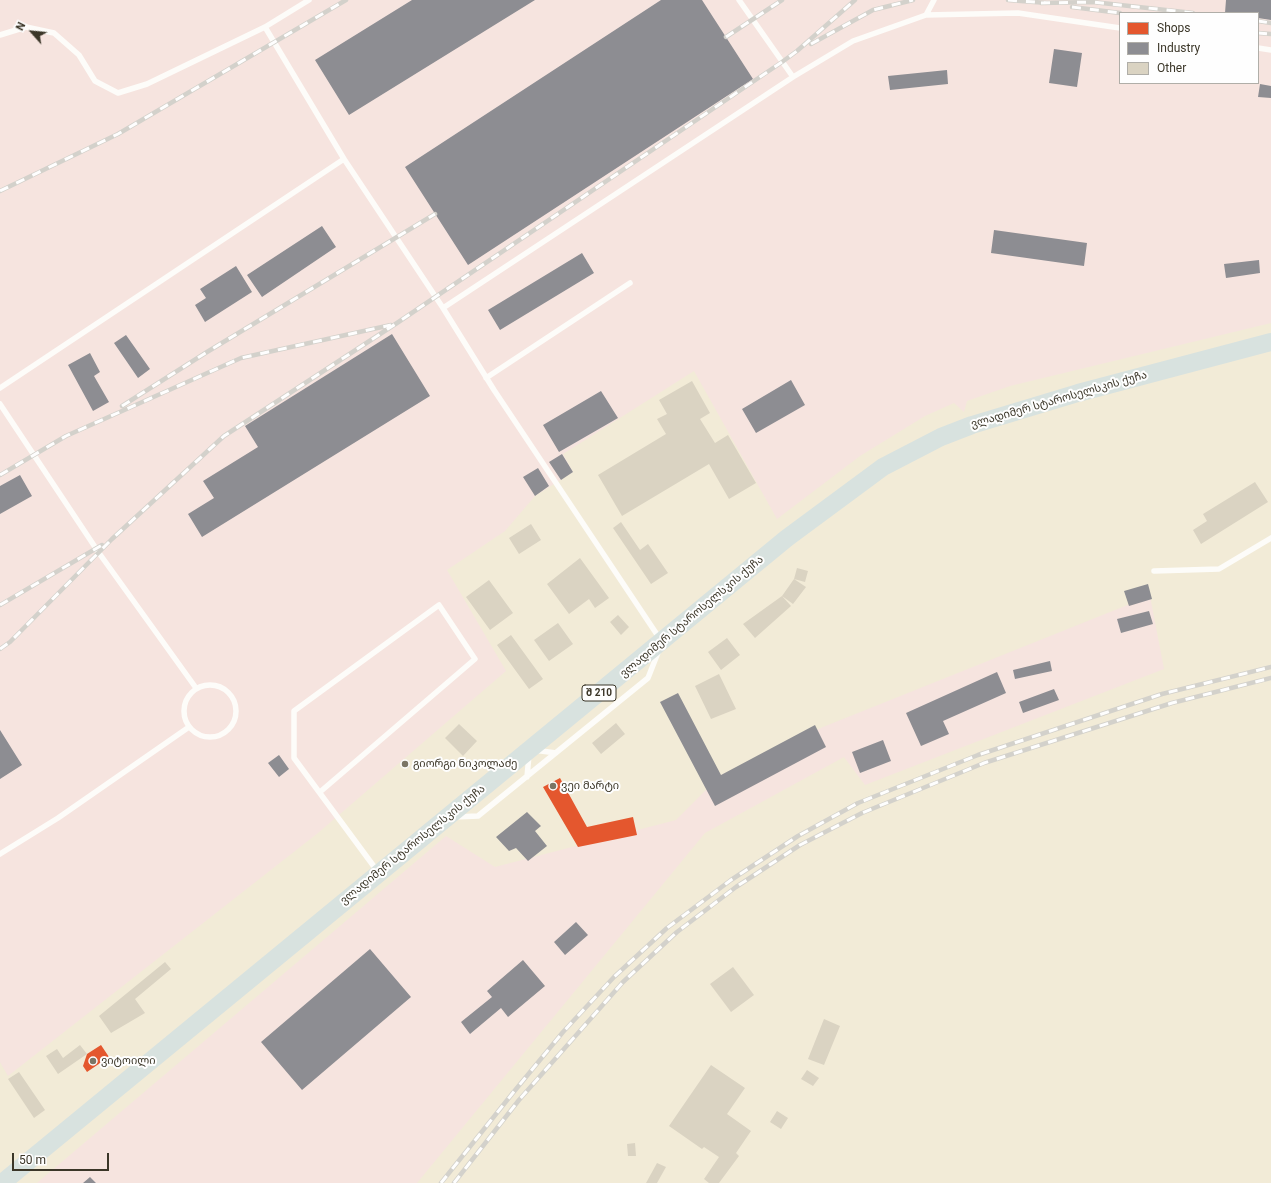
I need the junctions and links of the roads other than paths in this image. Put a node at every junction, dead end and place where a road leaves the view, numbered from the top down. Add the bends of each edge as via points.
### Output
1 (309, 0) edge
2 (739, 0) edge
3 (934, 0) edge
4 (926, 15) junction
5 (265, 27) junction
6 (1119, 28) edge
7 (0, 35) edge
8 (1259, 48) edge
9 (1271, 50) edge
10 (793, 77) junction
11 (344, 159) junction
12 (630, 283) dead end
13 (443, 308) junction
14 (1271, 342) edge
15 (486, 378) junction
16 (0, 388) edge
17 (0, 404) edge
18 (1271, 538) edge
19 (1154, 571) dead end
20 (662, 642) junction
21 (196, 688) junction
22 (189, 727) junction
23 (530, 749) junction
24 (556, 753) junction
25 (527, 777) junction
26 (320, 792) junction
27 (445, 818) junction
28 (0, 854) edge
29 (378, 873) junction
30 (2, 1183) edge

1 - 5 lane
2 - 10 lane
3 - 4 lane
4 - 6 lane via 1018,13
4 - 10 lane via 852,41
5 - 7 lane via 147,84 118,93 95,81 79,55 54,33 26,27
5 - 11 lane
8 - 9 lane
10 - 13 lane
11 - 13 lane
11 - 16 lane
12 - 15 lane
13 - 15 lane
14 - 20 main road, ვლადიმერ სტაროსელსკის ქუჩა / შ 210 via 1006,413 941,437 883,467 787,538
15 - 20 lane
17 - 21 lane via 99,553
18 - 19 lane via 1219,569
20 - 23 main road, ვლადიმერ სტაროსელსკის ქუჩა / შ 210
20 - 24 lane via 648,678
21 - 22 lane via 186,698 184,705 185,719
21 - 22 lane via 206,684 226,689 233,697 236,716 227,731 216,736 203,736
22 - 28 lane via 58,818
23 - 24 lane
23 - 25 lane
23 - 27 main road, ვლადიმერ სტაროსელსკის ქუჩა / შ 210
24 - 25 lane
25 - 27 lane via 478,816
26 - 26 lane via 475,659 439,605 294,712 294,758
26 - 29 lane
27 - 29 main road, ვლადიმერ სტაროსელსკის ქუჩა / შ 210
29 - 30 main road, ვლადიმერ სტაროსელსკის ქუჩა / შ 210

